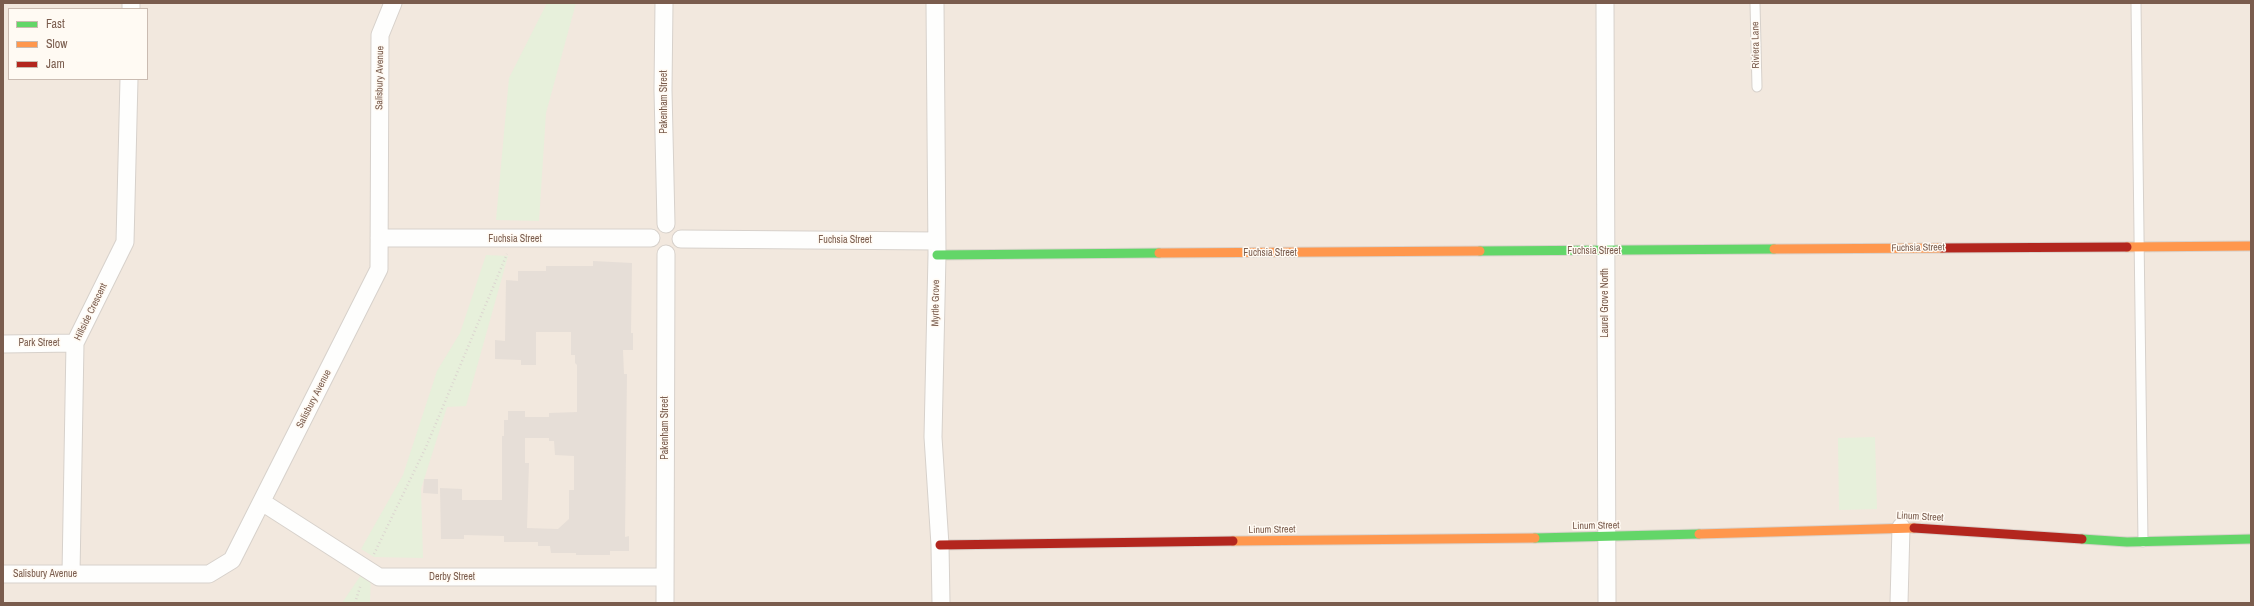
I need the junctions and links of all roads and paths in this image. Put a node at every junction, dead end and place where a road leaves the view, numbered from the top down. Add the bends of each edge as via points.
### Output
1 (393, 3) edge
2 (664, 3) edge
3 (935, 3) edge
4 (1605, 3) edge
5 (1755, 3) edge
6 (2136, 3) edge
7 (129, 80) edge
8 (1756, 87) dead end
9 (666, 224) junction
10 (379, 238) junction
11 (651, 238) junction
12 (681, 239) junction
13 (511, 240) junction
14 (2138, 246) junction
15 (2251, 246) edge
16 (937, 248) junction
17 (1604, 251) junction
18 (666, 254) junction
19 (75, 343) junction
20 (3, 344) edge
21 (262, 502) junction
22 (1901, 526) junction
23 (1606, 537) junction
24 (2251, 539) edge
25 (2143, 542) junction
26 (940, 545) junction
27 (367, 568) junction
28 (3, 574) edge
29 (70, 574) junction
30 (664, 577) junction
31 (355, 603) edge
32 (665, 603) edge
33 (940, 603) edge
34 (1607, 603) edge
35 (1899, 603) edge

1 - 10 street, Salisbury Avenue via 380,35
2 - 9 street, Pakenham Street
3 - 16 street, Myrtle Grove
4 - 17 street, Laurel Grove North
5 - 8 lane, Riviera Lane
6 - 14 lane
7 - 19 street, Hillside Crescent via 125,242
9 - 11 street via 657,227
9 - 12 street via 676,229
10 - 13 street, Fuchsia Street
10 - 21 street, Salisbury Avenue via 379,269
11 - 13 street, Fuchsia Street
11 - 18 street via 654,248
12 - 16 street, Fuchsia Street
12 - 18 street via 678,248
13 - 27 path via 505,262 426,447
14 - 15 street, Fuchsia Street
14 - 17 street, Fuchsia Street
14 - 25 lane
16 - 17 street, Fuchsia Street
16 - 26 street, Myrtle Grove via 934,437
17 - 23 street, Laurel Grove North
18 - 30 street, Pakenham Street
19 - 20 street, Park Street
19 - 29 street, Hillside Crescent
21 - 27 street, Derby Street
21 - 29 street, Salisbury Avenue via 232,560 209,574
22 - 23 street, Linum Street
22 - 25 street, Linum Street
22 - 35 street
23 - 26 street, Linum Street
23 - 34 street, Laurel Grove North
24 - 25 street, Linum Street
26 - 33 street, Myrtle Grove
27 - 30 street, Derby Street via 379,578
27 - 31 path
28 - 29 street, Salisbury Avenue
30 - 32 street, Pakenham Street

